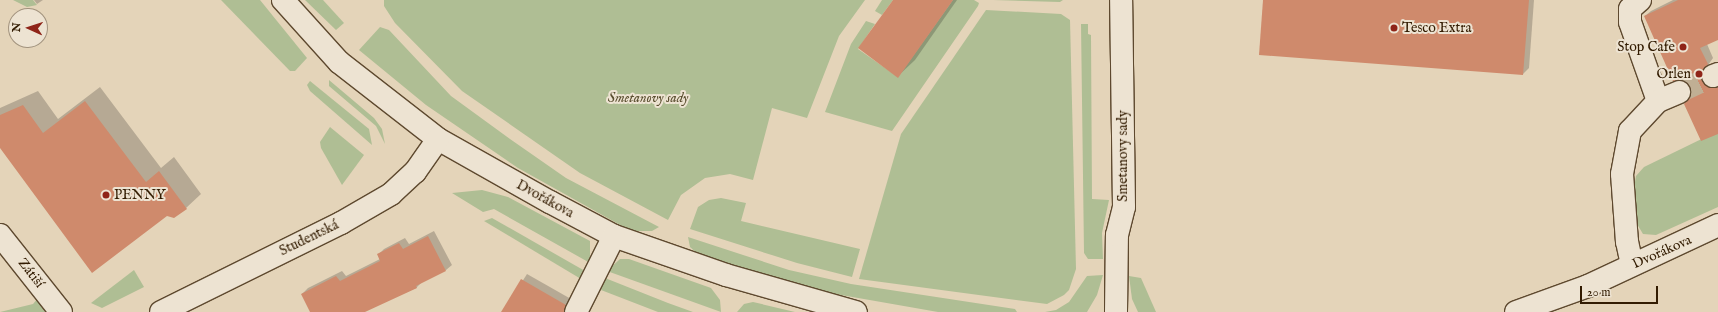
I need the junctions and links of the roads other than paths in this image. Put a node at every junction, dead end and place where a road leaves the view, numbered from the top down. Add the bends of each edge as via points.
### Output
1 (283, 0) edge
2 (1121, 0) edge
3 (1640, 0) edge
4 (1678, 92) tunnel mouth
5 (1658, 101) junction
6 (438, 140) junction
7 (1718, 225) edge
8 (0, 235) edge
9 (614, 236) junction
10 (1632, 265) junction
11 (61, 312) edge
12 (161, 312) edge
13 (576, 312) edge
14 (856, 312) edge
15 (1116, 312) edge
16 (1516, 312) edge

1 - 6 street, Dvořákova via 339,62
2 - 15 street, Smetanovy sady via 1124,206 1117,235
3 - 5 street via 1630,8 1630,22
4 - 5 street
5 - 10 street via 1630,131 1622,174 1627,242
6 - 9 street, Dvořákova
6 - 12 street, Studentská via 415,172 391,194 341,223
7 - 10 street, Dvořákova
8 - 11 street, Zátiší
9 - 13 street
9 - 14 street, Dvořákova via 726,276
10 - 16 street, Dvořákova via 1588,286

